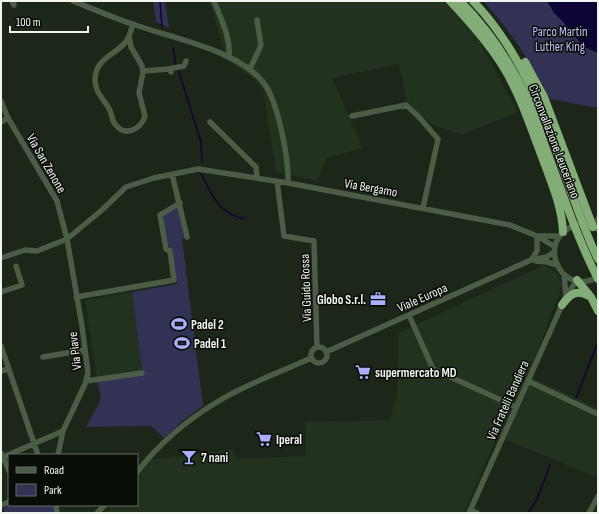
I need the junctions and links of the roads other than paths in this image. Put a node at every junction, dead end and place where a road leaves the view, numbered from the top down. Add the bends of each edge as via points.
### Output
1 (72, 1) edge
2 (214, 1) edge
3 (450, 1) edge
4 (460, 1) edge
5 (473, 1) edge
6 (484, 13) junction
7 (257, 20) dead end
8 (133, 24) junction
9 (129, 36) junction
10 (229, 57) junction
11 (186, 61) dead end
12 (250, 69) junction
13 (143, 70) junction
14 (1, 101) edge
15 (352, 116) dead end
16 (8, 118) junction
17 (1, 122) edge
18 (210, 122) dead end
19 (172, 174) junction
20 (257, 178) junction
21 (277, 181) junction
22 (288, 183) junction
23 (180, 203) junction
24 (423, 208) junction
25 (598, 219) edge
26 (596, 229) edge
27 (561, 234) junction
28 (536, 236) junction
29 (187, 238) dead end
30 (67, 239) junction
31 (554, 249) junction
32 (1, 258) edge
33 (598, 259) edge
34 (530, 261) junction
35 (557, 265) junction
36 (16, 266) dead end
37 (564, 274) junction
38 (598, 278) edge
39 (577, 280) junction
40 (1, 292) edge
41 (566, 296) junction
42 (76, 297) junction
43 (591, 297) junction
44 (562, 305) junction
45 (598, 311) edge
46 (409, 315) junction
47 (1, 346) edge
48 (317, 347) junction
49 (85, 350) junction
50 (326, 352) junction
51 (42, 357) dead end
52 (312, 358) junction
53 (8, 369) junction
54 (1, 371) edge
55 (142, 373) dead end
56 (86, 381) junction
57 (528, 381) junction
58 (516, 407) junction
59 (598, 414) edge
60 (63, 431) junction
61 (33, 444) junction
62 (38, 454) edge
63 (58, 454) edge
64 (2, 456) edge
65 (8, 469) edge
66 (138, 471) edge
67 (598, 496) edge
68 (470, 511) edge
69 (477, 513) edge
70 (590, 513) edge

1 - 8 street
2 - 10 street via 230,45
3 - 27 highway via 475,27 502,66 514,89 562,214
4 - 38 highway, Circonvallazione Leuceriano via 504,55 530,105 585,253
5 - 6 highway, Circonvallazione Leuceriano
6 - 26 highway via 497,22 544,97
6 - 33 highway, Circonvallazione Leuceriano via 522,67 539,102
7 - 12 street via 261,45
8 - 9 street
8 - 10 street
9 - 13 street via 131,47
9 - 13 street via 123,45 101,62 95,80 97,92 110,111 115,124 126,131 140,127 145,116 139,93
10 - 12 street
11 - 13 street via 184,66 173,69
12 - 22 street via 270,90 274,101 289,165
14 - 16 street, Via San Zenone
15 - 24 street via 406,106 438,139
16 - 17 street
16 - 30 street, Via San Zenone via 56,201
18 - 20 street via 256,167
19 - 20 street, Via Bergamo via 198,169
19 - 23 street
19 - 30 street, Via Bergamo via 126,187
20 - 21 street, Via Bergamo
21 - 22 street, Via Bergamo
21 - 48 street, Via Guido Rossa via 284,236 314,242
22 - 24 street, Via Bergamo
23 - 29 street
23 - 42 street via 160,215 166,249 170,251 174,280
24 - 28 street, Via Bergamo via 510,225
25 - 26 street
26 - 27 street, Via Bergamo via 577,225
27 - 28 street, Via Bergamo
27 - 31 street
28 - 31 street, Via Bergamo
28 - 34 street via 538,251
30 - 32 street, Via Bergamo via 37,251 25,250
30 - 42 street, Via Piave
31 - 34 street, Viale Europa via 547,257
31 - 35 street
34 - 35 street, Viale Europa
34 - 46 street, Viale Europa
35 - 37 street
36 - 40 street via 22,285
37 - 39 street
37 - 41 street, Via Fratelli Bandiera
38 - 39 street
39 - 41 street, Via Fratelli Bandiera
39 - 43 highway
41 - 44 street, Via Fratelli Bandiera
42 - 49 street, Via Piave
43 - 44 highway via 582,292 575,292
43 - 45 highway
44 - 57 street, Via Fratelli Bandiera
46 - 50 street, Viale Europa
46 - 58 street via 433,369
47 - 53 street
48 - 50 street via 323,348
48 - 52 street via 312,352
49 - 51 street
49 - 56 street, Via Piave via 88,373
50 - 52 street, Viale Europa via 326,360 321,363 314,362
52 - 66 street, Viale Europa via 218,401 160,446
53 - 54 street
53 - 61 street
55 - 56 street
56 - 60 street, Via Piave
57 - 58 street, Via Fratelli Bandiera
57 - 59 street
58 - 68 street, Via Fratelli Bandiera
60 - 61 street
60 - 63 street, Via Piave
61 - 62 street
61 - 64 street
64 - 65 street
67 - 70 street
68 - 69 street

